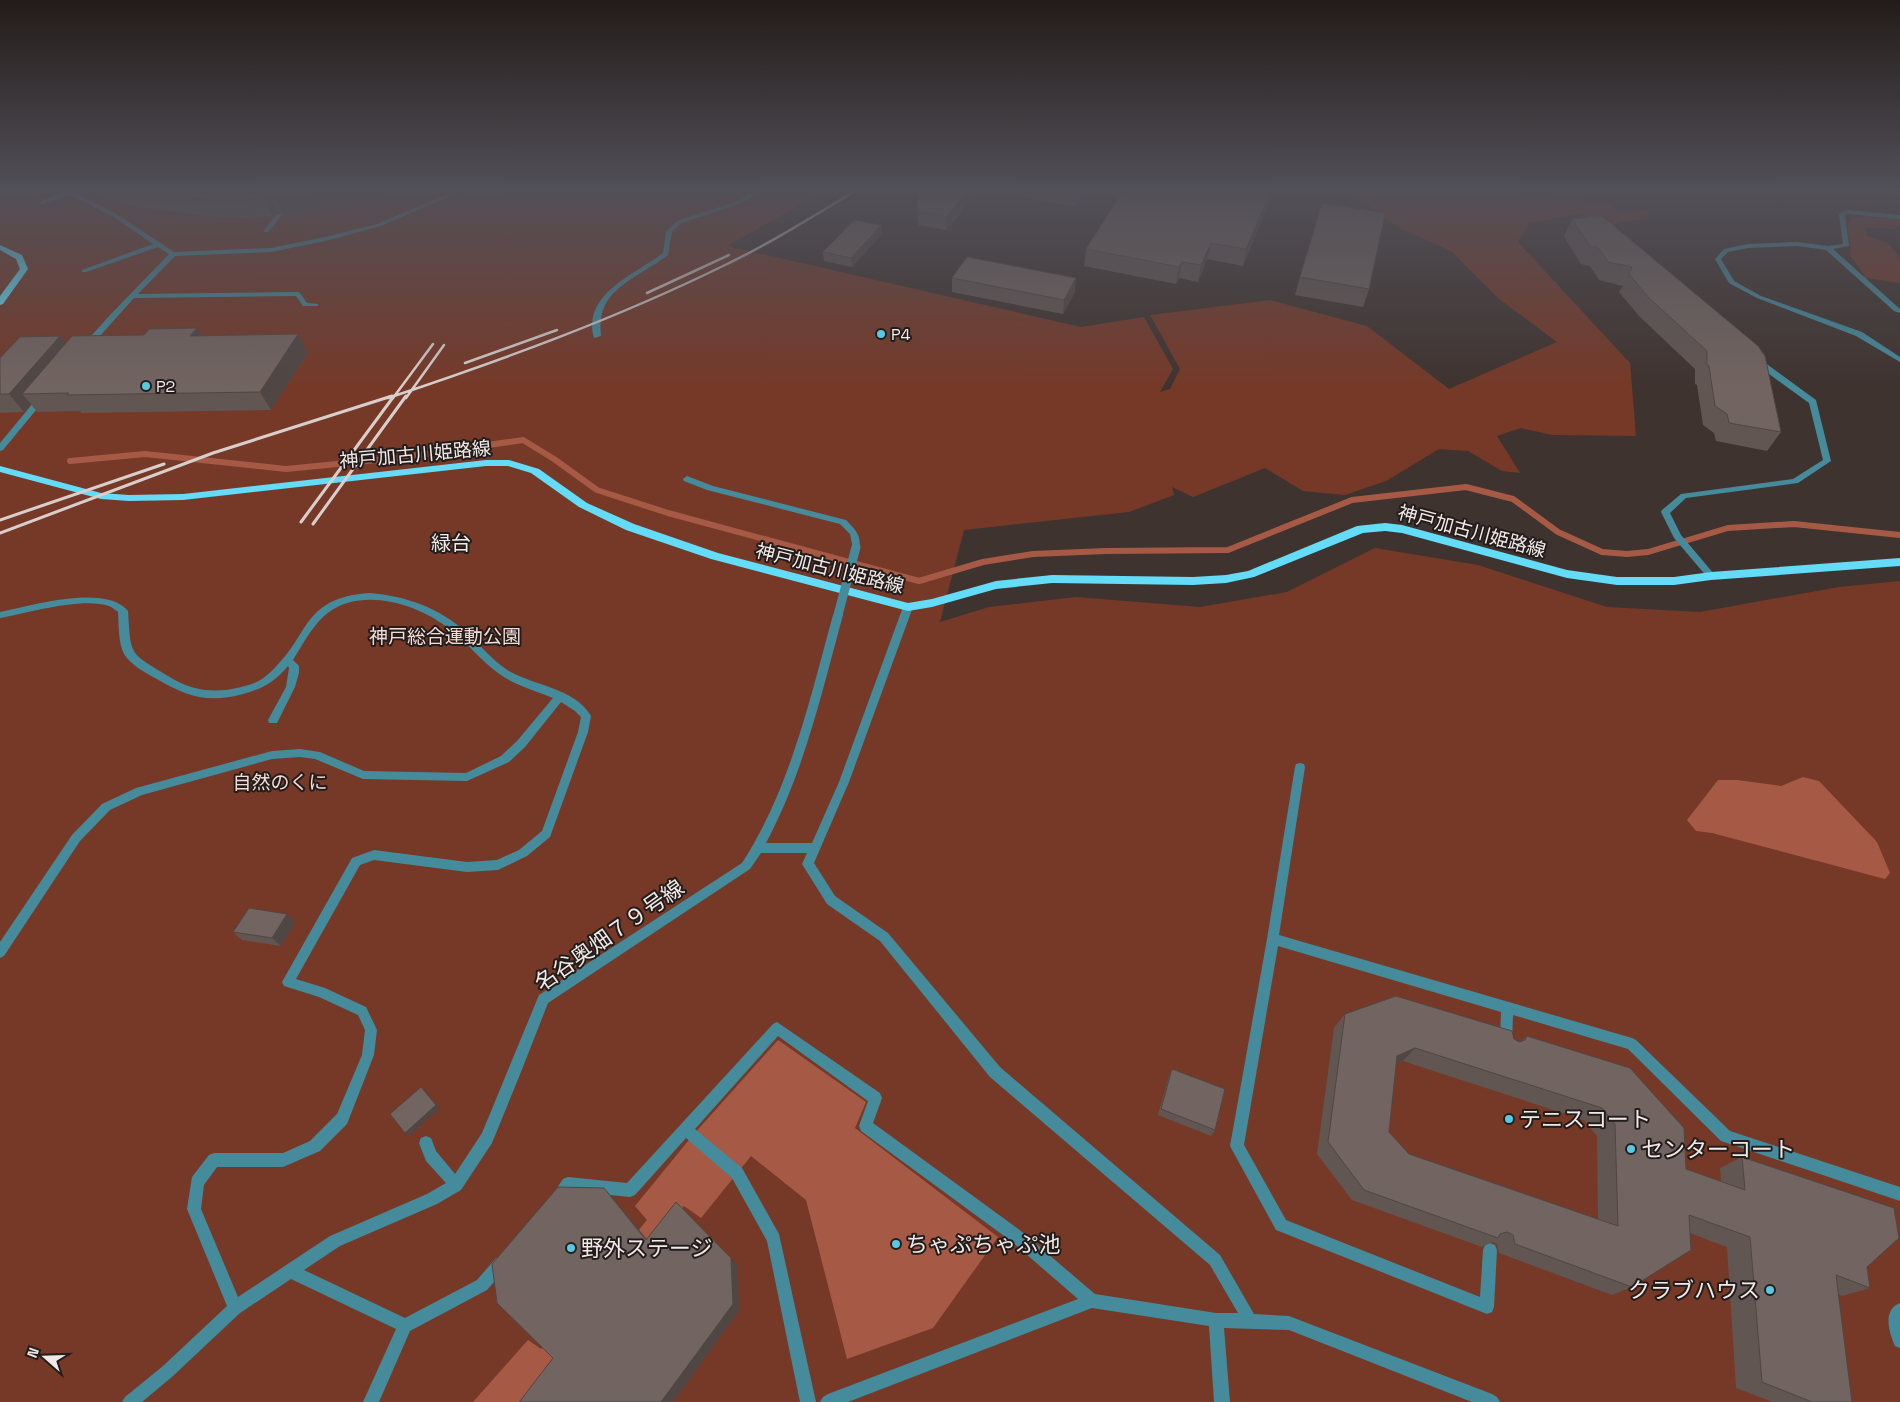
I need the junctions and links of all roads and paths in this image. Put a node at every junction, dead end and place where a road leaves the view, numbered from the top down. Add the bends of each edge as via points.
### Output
1 (18, 256) edge
2 (124, 256) edge
3 (171, 256) edge
4 (663, 256) edge
5 (1720, 256) edge
6 (1837, 256) edge
7 (84, 271) dead end
8 (132, 296) junction
9 (0, 302) edge
10 (316, 305) dead end
11 (1900, 311) edge
12 (597, 336) dead end
13 (81, 353) edge
14 (1752, 358) edge
15 (1900, 360) edge
16 (50, 389) edge
17 (0, 448) edge
18 (0, 469) edge
19 (688, 479) dead end
20 (1900, 562) edge
21 (1711, 576) junction
22 (908, 607) junction
23 (0, 616) edge
24 (286, 660) junction
25 (560, 696) junction
26 (273, 720) dead end
27 (1300, 767) dead end
28 (757, 848) junction
29 (815, 848) junction
30 (1273, 939) junction
31 (0, 952) edge
32 (1507, 1007) junction
33 (1505, 1048) edge
34 (689, 1132) junction
35 (429, 1150) dead end
36 (456, 1185) junction
37 (1900, 1194) edge
38 (550, 1206) edge
39 (513, 1249) edge
40 (1490, 1250) edge
41 (292, 1271) junction
42 (1092, 1301) junction
43 (235, 1308) junction
44 (1900, 1310) edge
45 (1216, 1320) junction
46 (1250, 1321) junction
47 (405, 1326) junction
48 (1900, 1342) edge
49 (130, 1402) edge
50 (371, 1402) edge
51 (808, 1402) edge
52 (828, 1402) edge
53 (1222, 1402) edge
54 (1492, 1402) edge

1 - 9 main road via 24,269
2 - 7 street
3 - 8 street
4 - 12 street via 607,295 598,309
5 - 15 street via 1731,282 1801,314 1859,334
6 - 11 street
8 - 10 street via 298,294 305,305
8 - 13 street
14 - 21 street via 1813,402 1827,461 1795,481 1684,496 1665,512 1677,536
16 - 17 street
18 - 22 main road, 神戸加古川姫路線 via 101,496 148,498 509,463 535,471 583,505 630,527 715,556
19 - 28 street, 名谷奥畑７９号線, bridge via 710,488 844,522 854,533 856,547 818,690 794,763 766,834
20 - 21 main road, 神戸加古川姫路線
21 - 22 main road, 神戸加古川姫路線 via 1674,581 1617,581 1567,574 1385,527 1361,529 1250,574 1226,579 1193,582 1052,579 996,585
22 - 29 street via 844,782
23 - 24 street via 58,604 110,603 123,611 128,652 134,660 172,683 204,696 222,696 265,682
24 - 25 street via 318,615 334,604 356,597 383,597 436,615 457,629 506,673
24 - 26 street via 294,666 295,676
25 - 31 street via 505,759 467,777 363,775 300,753 272,755 140,791 106,807 76,838
25 - 43 street via 577,705 586,716 546,834 524,853 498,865 467,867 374,854 356,861 288,982 322,992 362,1011 371,1030 368,1055 342,1119 315,1146 284,1160 214,1160 197,1182 194,1209
27 - 30 street
28 - 29 street
28 - 36 street, 名谷奥畑７９号線 via 746,866 543,999 487,1138
29 - 46 street via 808,864 832,900 884,937 995,1072 1215,1260
30 - 32 street
30 - 40 street via 1238,1146 1281,1225 1487,1307
32 - 33 street
32 - 37 street via 1632,1044 1726,1136
34 - 38 street via 630,1190 568,1184
34 - 42 street via 777,1028 875,1098 866,1126 1016,1236
34 - 51 street via 737,1174 774,1239
35 - 36 street via 441,1170
36 - 41 street, 名谷奥畑７９号線 via 335,1242
39 - 47 street via 482,1285
41 - 43 street, 名谷奥畑７９号線
41 - 47 street
42 - 45 street
42 - 52 street
43 - 49 street, 名谷奥畑７９号線
44 - 48 street via 1895,1315
45 - 46 street
45 - 53 street
46 - 54 street via 1289,1323
47 - 50 street

